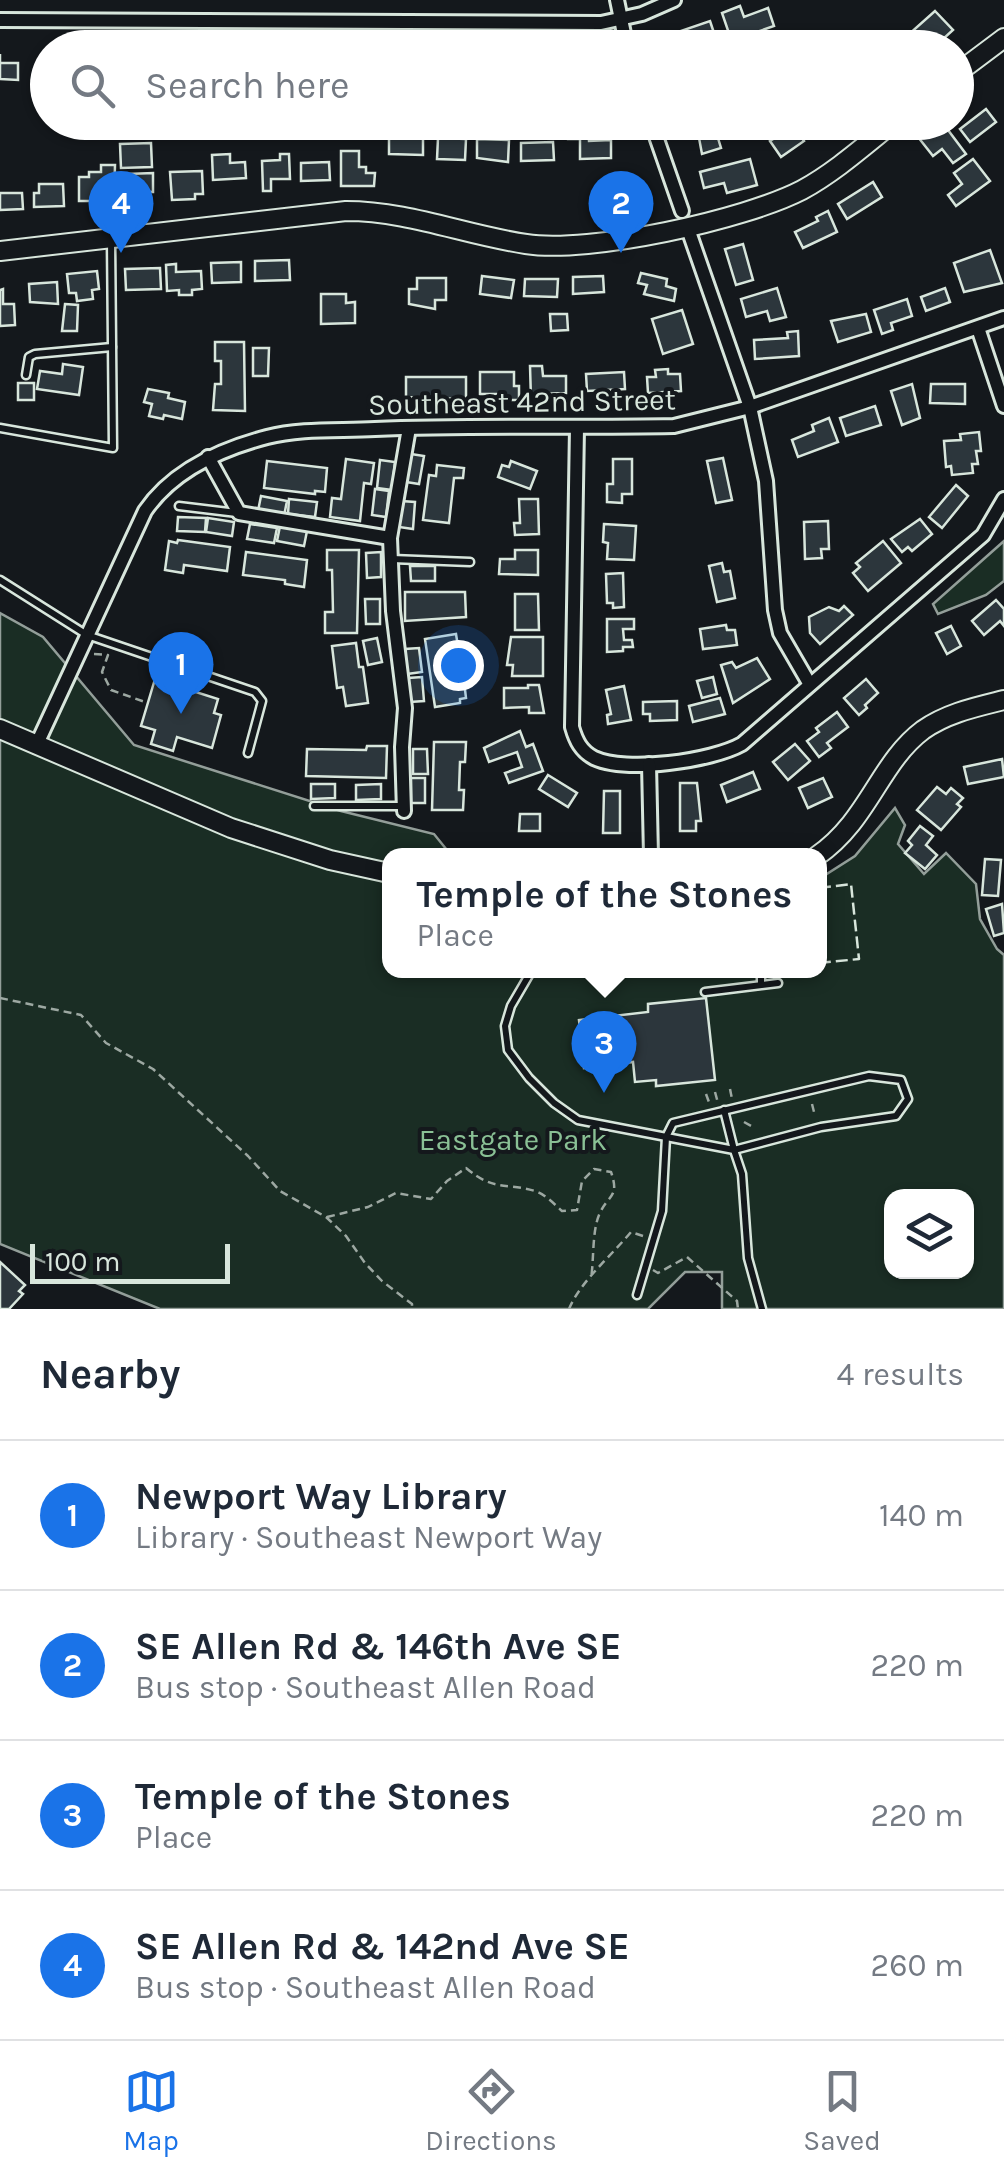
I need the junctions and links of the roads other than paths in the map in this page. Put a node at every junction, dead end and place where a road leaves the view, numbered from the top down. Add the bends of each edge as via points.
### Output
1 (617, 0) edge
2 (674, 0) edge
3 (620, 18) junction
4 (0, 20) edge
5 (623, 30) edge
6 (1004, 38) edge
7 (974, 60) edge
8 (658, 140) edge
9 (871, 140) edge
10 (685, 218) junction
11 (110, 238) junction
12 (0, 251) edge
13 (1004, 318) edge
14 (978, 328) junction
15 (112, 347) junction
16 (26, 375) dead end
17 (1004, 406) edge
18 (750, 407) junction
19 (0, 428) edge
20 (409, 428) junction
21 (576, 428) junction
22 (208, 457) junction
23 (1004, 499) edge
24 (178, 506) dead end
25 (238, 513) junction
26 (390, 538) junction
27 (391, 559) junction
28 (470, 562) dead end
29 (0, 580) edge
30 (87, 635) junction
31 (809, 683) junction
32 (1004, 700) edge
33 (0, 729) edge
34 (36, 746) junction
35 (248, 753) dead end
36 (650, 764) junction
37 (314, 806) dead end
38 (404, 809) joint
39 (651, 848) edge
40 (827, 848) edge
41 (382, 871) edge
42 (527, 978) edge
43 (761, 978) edge
44 (761, 983) junction
45 (778, 984) dead end
46 (705, 992) dead end
47 (721, 1107) junction
48 (666, 1137) junction
49 (734, 1150) junction
50 (637, 1295) dead end
51 (762, 1309) edge

1 - 3 street
2 - 3 street
3 - 4 street
3 - 5 street
6 - 7 street
8 - 10 street
9 - 10 street via 800,191 760,208
10 - 11 street via 572,246 530,245 399,214 346,210
10 - 18 street
11 - 12 street
11 - 15 lane
13 - 14 street, Southeast 42nd Street
14 - 17 street
14 - 18 street, Southeast 42nd Street
15 - 16 lane via 35,354
15 - 19 lane via 113,448
18 - 21 street, Southeast 42nd Street via 674,426
18 - 31 street via 768,496 780,633
20 - 21 street, Southeast 42nd Street
20 - 22 street, Southeast 42nd Street via 282,434
20 - 26 street
21 - 36 street via 576,739 603,761
22 - 25 street
22 - 30 street, Southeast 42nd Street via 145,511
23 - 31 street via 982,534
24 - 25 lane
25 - 26 street
26 - 27 street
27 - 28 lane
27 - 38 street via 405,708
29 - 30 lane
30 - 34 street, Southeast 42nd Street
30 - 35 lane via 255,692 262,701
31 - 36 street via 727,752
32 - 40 street via 922,731
33 - 34 street
34 - 41 street via 231,828
36 - 39 street
37 - 38 lane
42 - 48 lane via 505,1026 508,1050 529,1078 578,1120
43 - 44 lane
44 - 45 lane
44 - 46 lane
47 - 48 lane via 673,1124
47 - 49 lane
47 - 49 lane via 869,1076 901,1080 908,1099 896,1116
48 - 49 lane
48 - 50 lane via 662,1211
49 - 51 lane

